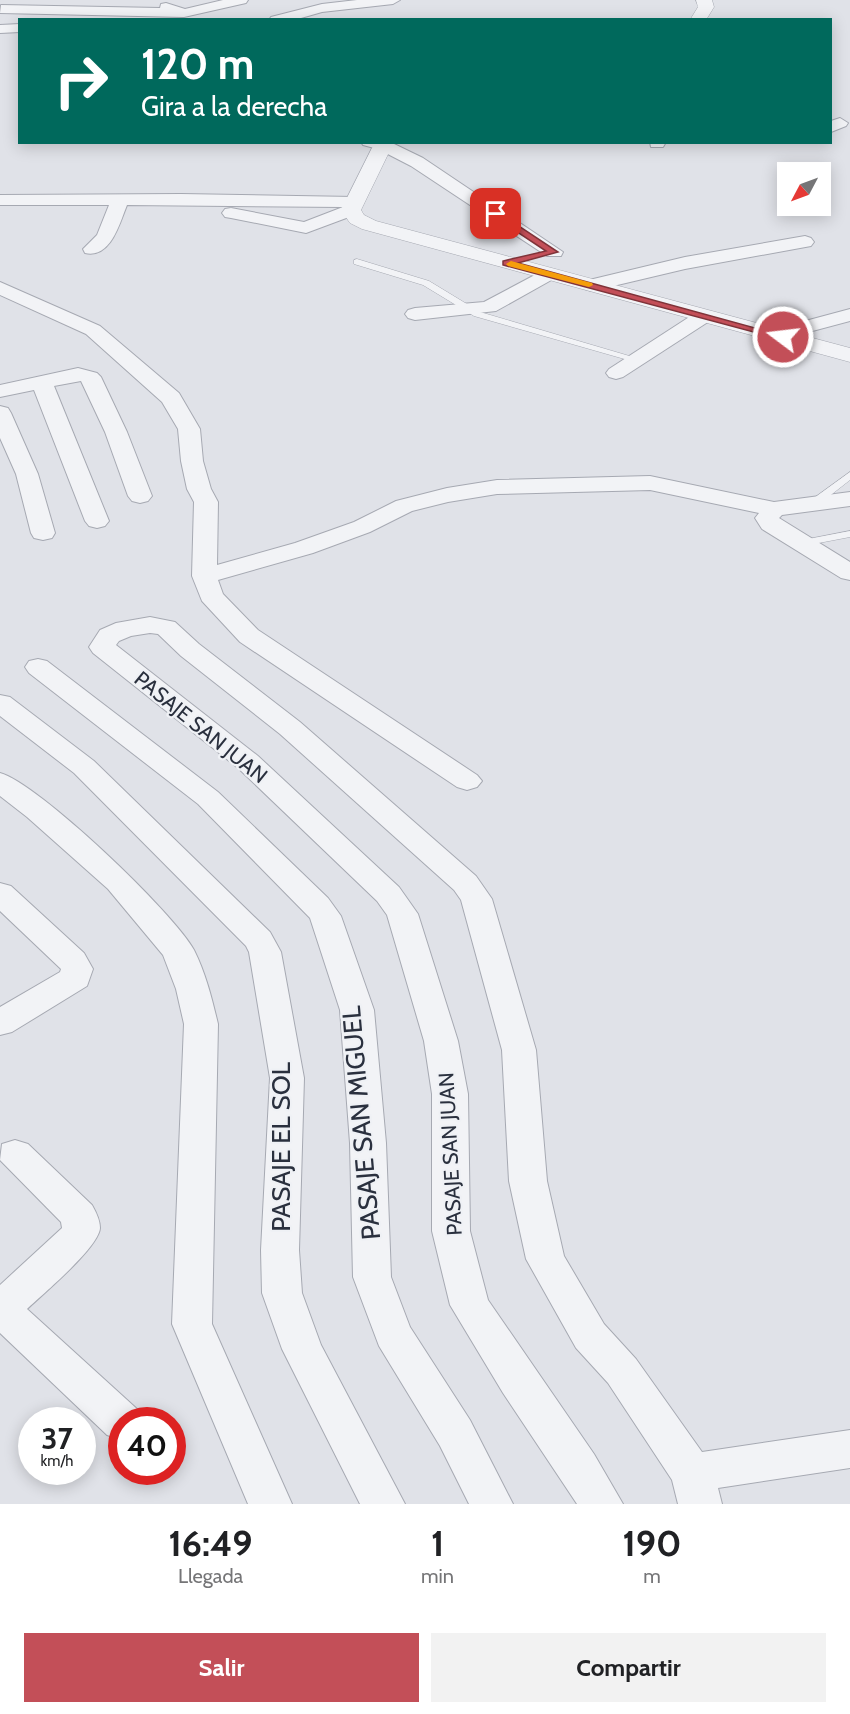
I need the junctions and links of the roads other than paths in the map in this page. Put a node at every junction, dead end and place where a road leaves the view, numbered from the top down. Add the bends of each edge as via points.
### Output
1 (147, 0) edge
2 (198, 0) edge
3 (241, 0) edge
4 (383, 0) edge
5 (704, 0) edge
6 (349, 2) edge
7 (277, 3) dead end
8 (216, 6) junction
9 (1, 9) edge
10 (304, 12) junction
11 (184, 13) junction
12 (244, 16) dead end
13 (283, 18) edge
14 (699, 18) edge
15 (18, 28) edge
16 (0, 29) edge
17 (379, 144) edge
18 (167, 199) junction
19 (0, 200) edge
20 (120, 200) junction
21 (353, 206) junction
22 (805, 242) dead end
23 (92, 249) dead end
24 (357, 262) dead end
25 (507, 263) junction
26 (548, 274) junction
27 (592, 285) junction
28 (0, 288) edge
29 (470, 309) junction
30 (415, 314) dead end
31 (850, 315) edge
32 (704, 316) junction
33 (775, 335) junction
34 (850, 355) edge
35 (638, 360) junction
36 (616, 373) dead end
37 (42, 383) junction
38 (5, 385) edge
39 (0, 412) edge
40 (850, 475) edge
41 (140, 496) dead end
42 (850, 499) edge
43 (814, 503) junction
44 (774, 509) junction
45 (97, 521) dead end
46 (43, 533) dead end
47 (850, 534) edge
48 (803, 543) junction
49 (850, 573) edge
50 (204, 576) junction
51 (38, 667) dead end
52 (0, 703) edge
53 (467, 781) dead end
54 (0, 782) edge
55 (0, 893) edge
56 (0, 1023) edge
57 (15, 1154) dead end
58 (1, 1310) edge
59 (108, 1409) edge
60 (850, 1449) edge
61 (696, 1489) edge
62 (270, 1504) edge
63 (383, 1504) edge
64 (491, 1504) edge
65 (601, 1504) edge

1 - 11 street
2 - 8 street
3 - 8 street
4 - 6 street
5 - 14 street via 706,8
6 - 10 street
7 - 10 street
8 - 11 street
8 - 12 street
9 - 11 street
10 - 13 street
15 - 16 street
17 - 21 street
17 - 25 street via 417,162 554,252
18 - 20 street
18 - 21 street
18 - 21 street via 306,228
19 - 20 street
20 - 23 street via 105,237
21 - 25 street via 357,219 369,225
22 - 27 street via 685,263
24 - 29 lane via 426,283
25 - 26 street
26 - 27 street
26 - 29 street via 489,307
27 - 32 street
28 - 50 street via 93,330 171,398 189,429 192,461 206,502
29 - 30 street
29 - 35 lane
31 - 33 street
32 - 33 street
32 - 35 street
33 - 34 street
35 - 36 street
37 - 38 street
37 - 41 street via 78,374 90,377
37 - 45 street
39 - 46 street via 27,474
40 - 43 lane
42 - 43 street
43 - 44 street
44 - 48 street via 767,518 770,524
44 - 50 street via 650,483 497,488 404,506 362,527 304,548
47 - 48 lane
48 - 49 street
50 - 53 street via 211,596 249,636
51 - 64 street, PASAJE SAN MIGUEL via 208,798 325,916 357,1011 368,1143 372,1277 393,1334 455,1433
52 - 63 street, PASAJE EL SOL via 84,767 259,940 265,951 287,1078 282,1293 302,1349
54 - 62 street via 119,882 178,951 193,989 201,1024 192,1324
55 - 56 street via 77,969 75,978
57 - 58 street via 79,1216 81,1228 77,1237
58 - 59 street
60 - 61 street
61 - 65 street, PASAJE SAN JUAN via 622,1371 590,1336 545,1259 528,1181 519,1050 476,900 465,883 290,728 166,628 150,625 109,636 102,647 248,762 388,894 402,914 441,1041 450,1094 451,1231 470,1305

